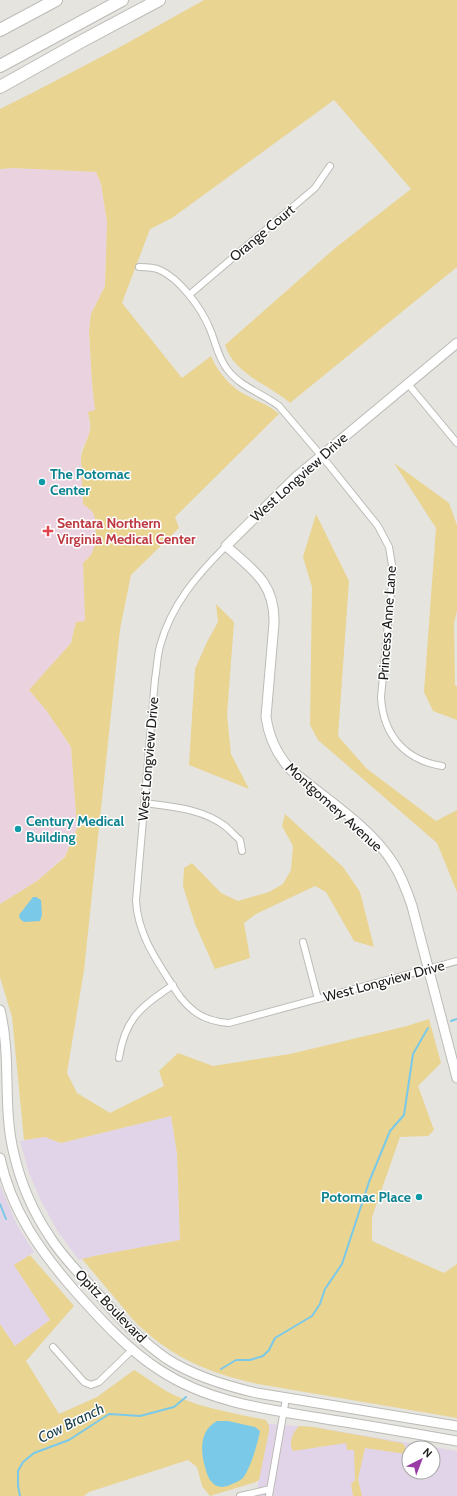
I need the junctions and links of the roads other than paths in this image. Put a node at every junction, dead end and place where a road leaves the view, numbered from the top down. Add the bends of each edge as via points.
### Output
1 (56, 0) edge
2 (122, 0) edge
3 (157, 1) edge
4 (0, 30) edge
5 (0, 66) edge
6 (0, 88) edge
7 (330, 166) dead end
8 (139, 267) dead end
9 (189, 295) junction
10 (457, 342) edge
11 (408, 384) junction
12 (457, 443) edge
13 (321, 456) junction
14 (226, 546) junction
15 (442, 766) dead end
16 (145, 803) junction
17 (242, 851) dead end
18 (303, 942) dead end
19 (457, 961) edge
20 (428, 969) junction
21 (173, 986) junction
22 (318, 999) junction
23 (0, 1010) edge
24 (119, 1058) dead end
25 (457, 1078) edge
26 (0, 1158) edge
27 (53, 1347) dead end
28 (132, 1350) junction
29 (286, 1398) junction
30 (284, 1412) junction
31 (457, 1426) edge
32 (457, 1441) edge
33 (270, 1489) junction
34 (240, 1496) edge
35 (269, 1496) edge

1 - 4 highway
2 - 5 highway
3 - 6 highway
7 - 9 street, Orange Court via 315,188
8 - 9 street, Princess Anne Lane via 165,274
9 - 13 street, Princess Anne Lane via 210,328 216,351 227,370 241,384 279,406
10 - 11 main road, West Longview Drive
11 - 12 street
11 - 13 main road, West Longview Drive
13 - 14 main road, West Longview Drive via 280,491
13 - 15 street, Princess Anne Lane via 378,526 389,548 393,571 381,697 386,726 406,752 423,761
14 - 16 street, West Longview Drive via 184,594 160,646
14 - 20 main road, Montgomery Avenue via 262,579 273,600 275,612 266,717 276,749 291,770 369,834 389,857 409,898
16 - 17 street via 190,809 207,816 224,825 240,840
16 - 21 street, West Longview Drive via 136,901 138,917 150,950
18 - 22 street
19 - 20 street, West Longview Drive
20 - 22 street, West Longview Drive
20 - 25 main road, Montgomery Avenue
21 - 22 street, West Longview Drive via 194,1012 221,1022 234,1022
21 - 24 street via 151,1000 134,1016 124,1035
23 - 29 main road, Opitz Boulevard via 5,1035 8,1117 14,1154 28,1197 50,1238 135,1334 167,1359 220,1383
26 - 28 main road, Opitz Boulevard via 15,1204 42,1252 82,1299
27 - 28 street via 84,1382 91,1385 98,1382
28 - 30 main road, Opitz Boulevard via 161,1372 204,1393
29 - 30 street
29 - 31 main road, Opitz Boulevard
30 - 32 main road, Opitz Boulevard
30 - 33 street
33 - 34 street
33 - 35 street

